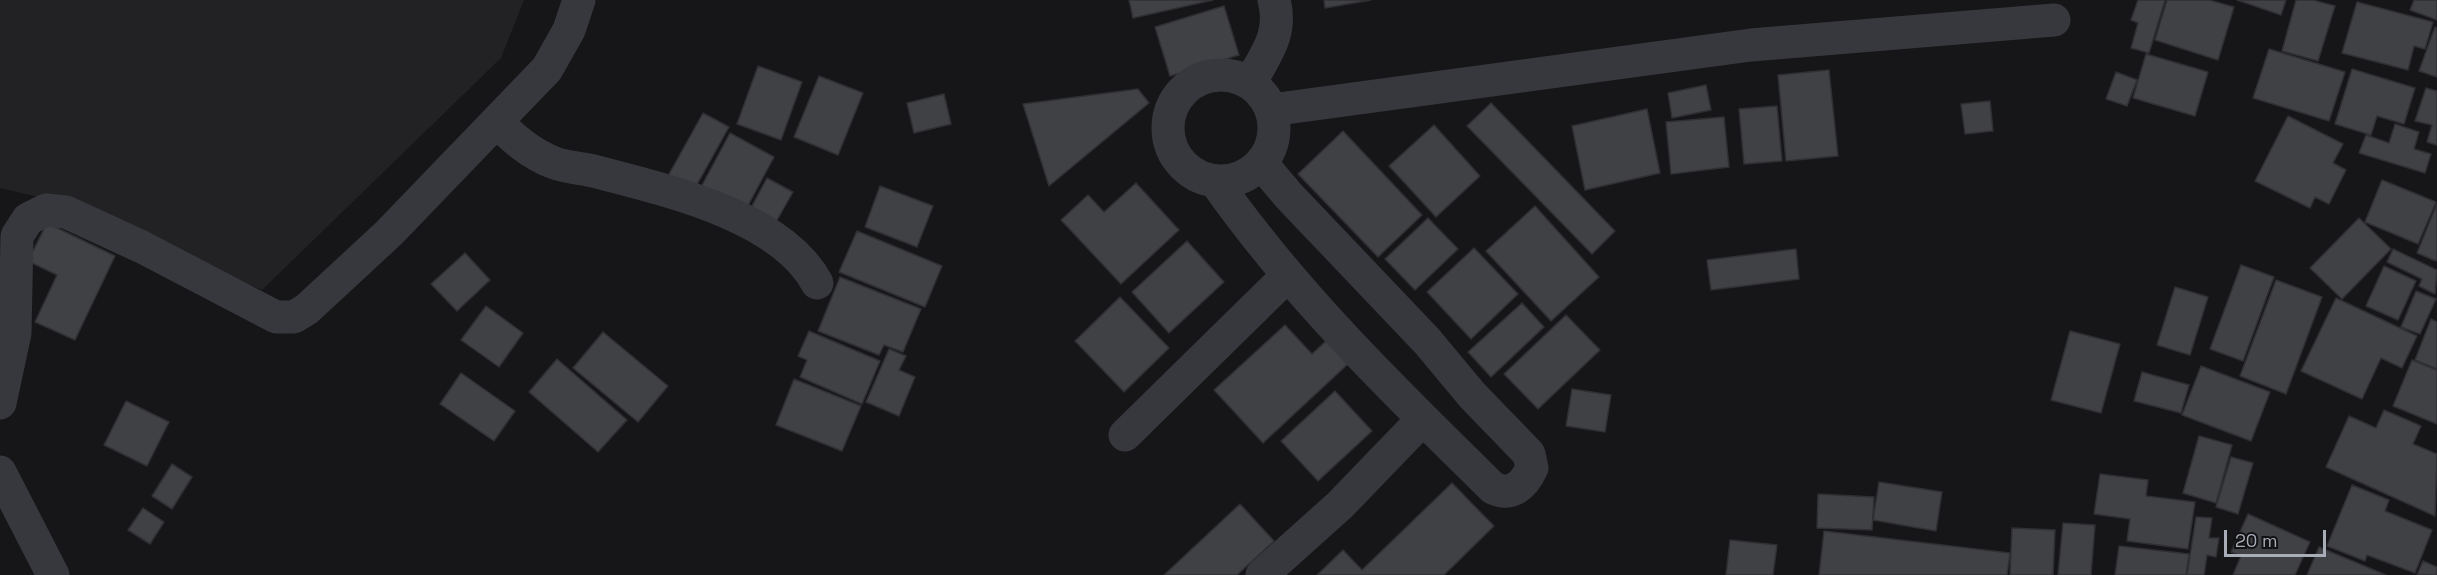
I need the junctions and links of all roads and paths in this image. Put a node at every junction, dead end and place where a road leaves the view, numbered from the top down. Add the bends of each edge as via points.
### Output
1 (579, 0) edge
2 (1274, 0) edge
3 (2054, 20) dead end
4 (1250, 83) junction
5 (1271, 110) junction
6 (497, 122) junction
7 (1261, 163) junction
8 (1215, 181) junction
9 (1287, 276) junction
10 (817, 283) dead end
11 (0, 403) edge
12 (1423, 419) junction
13 (1125, 435) dead end
14 (0, 472) edge
15 (53, 575) edge
16 (1262, 575) edge

1 - 6 street via 569,30 547,69
2 - 4 street via 1278,25
3 - 5 street via 1751,45
4 - 5 street via 1263,94
4 - 8 street via 1233,76 1199,79 1185,88 1168,119 1167,136 1173,153 1198,177
5 - 7 street via 1273,138
6 - 10 street via 524,148 554,163 681,194 749,224 798,255
6 - 11 street via 389,233 294,317 276,317 66,212 46,210 28,219 16,236 15,333
7 - 8 street via 1235,180
7 - 12 street via 1529,454 1532,468 1527,479 1512,492 1502,493 1493,488
8 - 9 street
9 - 12 street
9 - 13 street
12 - 16 street via 1340,505
14 - 15 street

